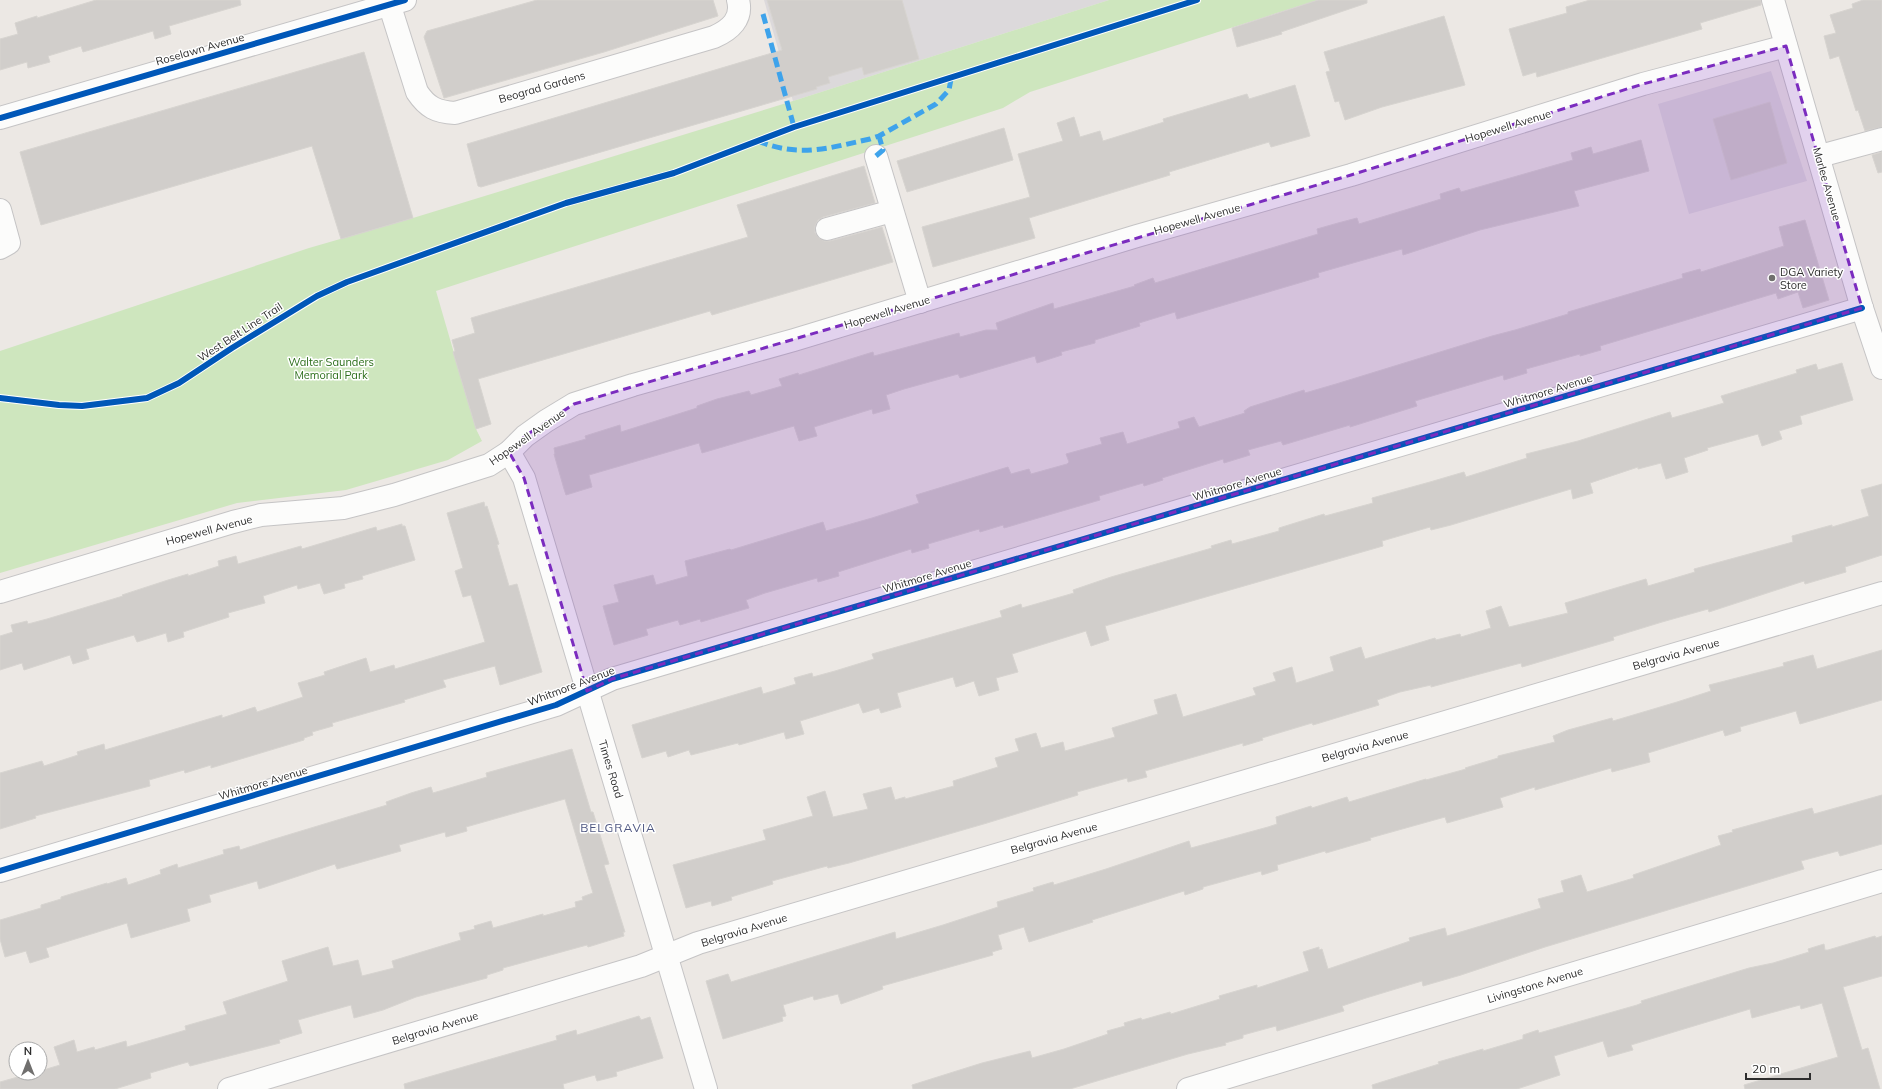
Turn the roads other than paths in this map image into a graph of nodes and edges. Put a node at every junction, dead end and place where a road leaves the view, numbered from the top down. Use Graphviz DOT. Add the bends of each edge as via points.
graph roads {
  1 [pos="738,0"];
  2 [pos="1774,0"];
  3 [pos="394,2"];
  4 [pos="1786,46"];
  5 [pos="0,118"];
  6 [pos="1882,139"];
  7 [pos="876,156"];
  8 [pos="1820,156"];
  9 [pos="0,210"];
  10 [pos="892,211"];
  11 [pos="827,229"];
  12 [pos="5,246"];
  13 [pos="920,302"];
  14 [pos="1862,308"];
  15 [pos="1882,368"];
  16 [pos="509,452"];
  17 [pos="0,592"];
  18 [pos="1882,593"];
  19 [pos="587,691"];
  20 [pos="0,871"];
  21 [pos="1882,881"];
  22 [pos="666,955"];
  23 [pos="229,1089"];
  24 [pos="706,1089"];
  25 [pos="1188,1089"];
  1 -- 3 [label="street, Beograd Gardens" via="740,7 734,25 714,37 455,112 425,104 417,92 410,76"];
  2 -- 4 [label="street, Marlee Avenue"];
  3 -- 5 [label="street, Roselawn Avenue"];
  4 -- 8 [label="street, Marlee Avenue"];
  4 -- 13 [label="street, Hopewell Avenue" via="1643,84 1359,172"];
  6 -- 8 [label="street"];
  7 -- 10 [label="street"];
  8 -- 14 [label="street, Marlee Avenue"];
  9 -- 12 [label="street"];
  10 -- 11 [label="street"];
  10 -- 13 [label="street"];
  13 -- 16 [label="street, Hopewell Avenue" via="574,404 525,436"];
  14 -- 15 [label="street, Marlee Avenue"];
  14 -- 19 [label="street, Whitmore Avenue" via="627,675"];
  16 -- 17 [label="street, Hopewell Avenue" via="489,465 394,495 343,508 261,515"];
  16 -- 19 [label="street, Times Road" via="524,478"];
  18 -- 22 [label="street, Belgravia Avenue"];
  19 -- 20 [label="street, Whitmore Avenue" via="556,705"];
  19 -- 22 [label="street, Times Road"];
  21 -- 25 [label="street, Livingstone Avenue"];
  22 -- 23 [label="street, Belgravia Avenue" via="641,966"];
  22 -- 24 [label="street, Times Road"];
}
